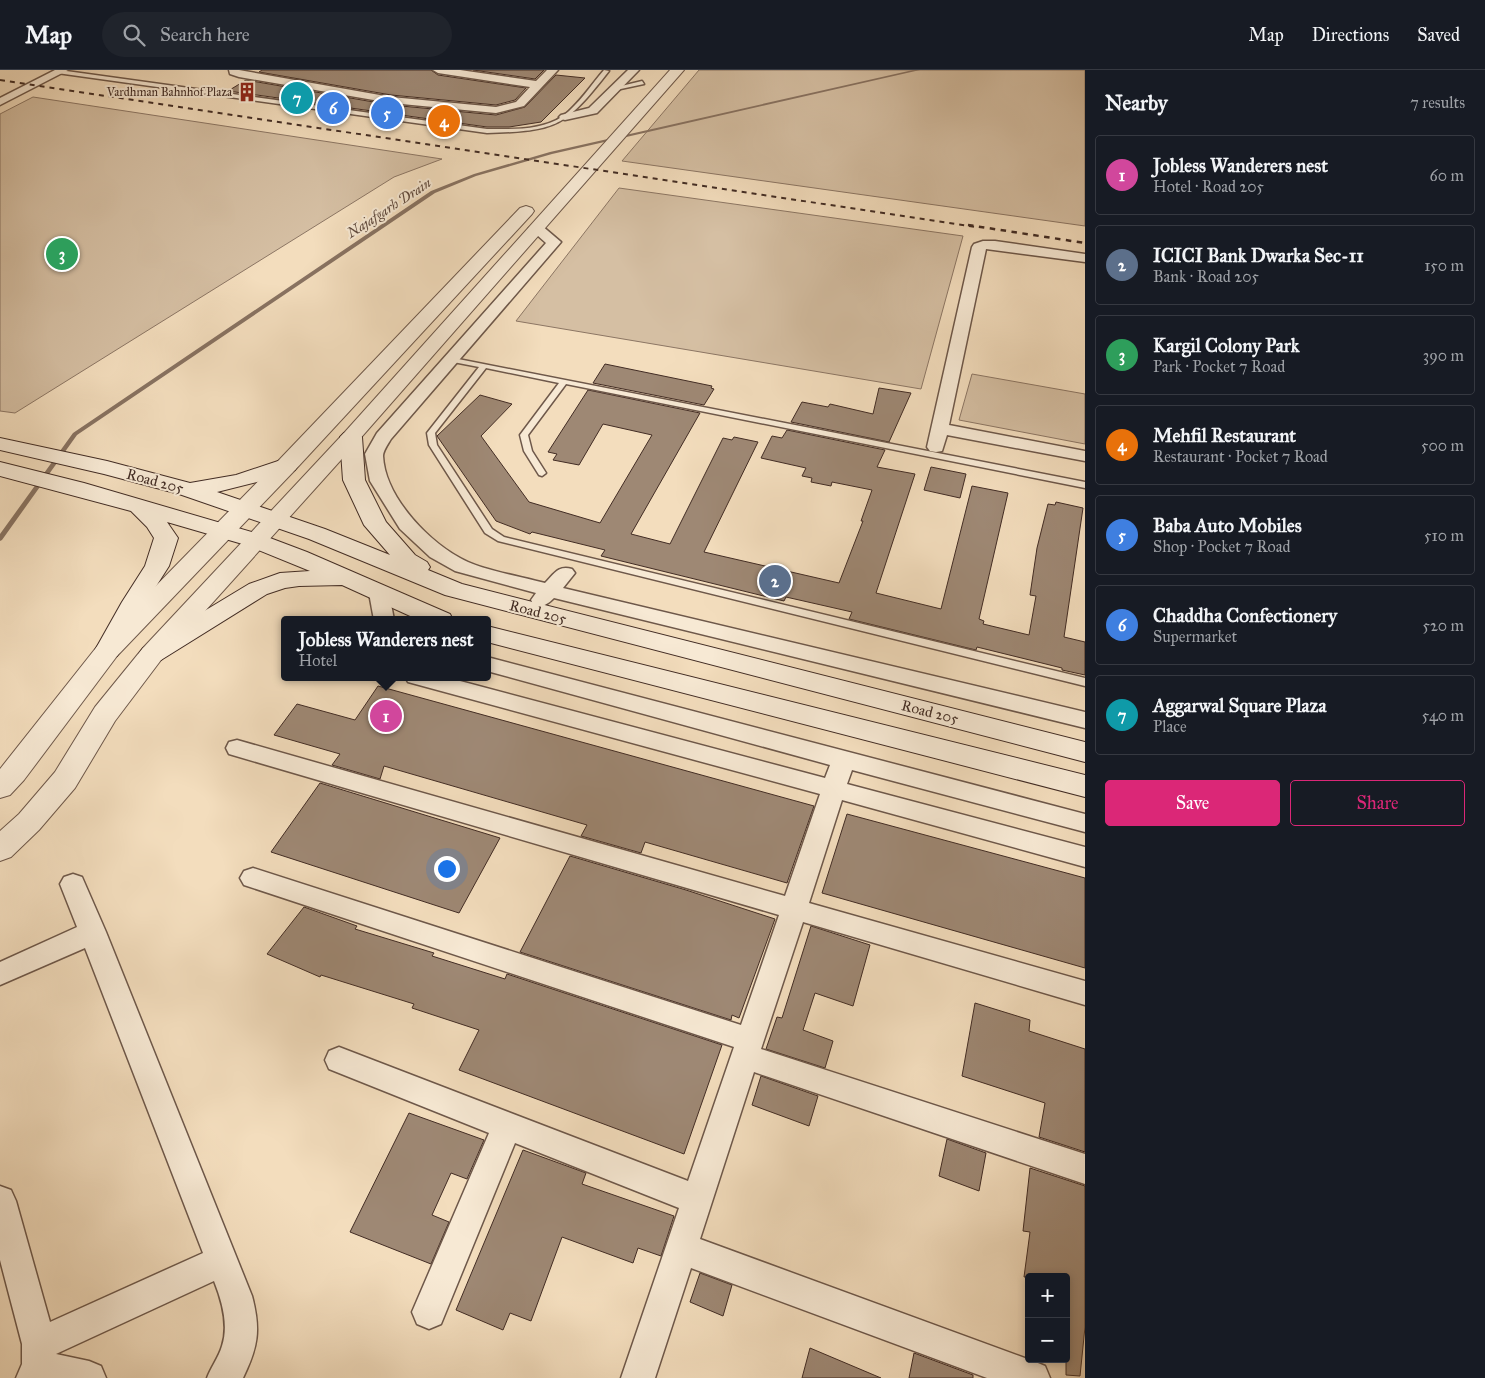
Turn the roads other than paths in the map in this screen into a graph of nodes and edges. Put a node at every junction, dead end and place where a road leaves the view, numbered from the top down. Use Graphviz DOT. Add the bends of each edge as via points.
graph roads {
  1 [pos="234,70"];
  2 [pos="438,70"];
  3 [pos="553,70"];
  4 [pos="634,70"];
  5 [pos="654,70"];
  6 [pos="677,70"];
  7 [pos="54,71"];
  8 [pos="606,71"];
  9 [pos="642,83"];
  10 [pos="538,85"];
  11 [pos="616,88"];
  12 [pos="2,97"];
  13 [pos="624,102"];
  14 [pos="565,117"];
  15 [pos="567,167"];
  16 [pos="536,228"];
  17 [pos="1085,258"];
  18 [pos="451,359"];
  19 [pos="484,366"];
  20 [pos="564,382"];
  21 [pos="941,429"];
  22 [pos="351,436"];
  23 [pos="1,445"];
  24 [pos="934,451"];
  25 [pos="1085,456"];
  26 [pos="287,465"];
  27 [pos="0,469"];
  28 [pos="542,473"];
  29 [pos="1085,485"];
  30 [pos="187,488"];
  31 [pos="140,508"];
  32 [pos="245,508"];
  33 [pos="275,518"];
  34 [pos="223,530"];
  35 [pos="254,540"];
  36 [pos="571,566"];
  37 [pos="352,580"];
  38 [pos="454,590"];
  39 [pos="551,591"];
  40 [pos="380,593"];
  41 [pos="532,610"];
  42 [pos="383,616"];
  43 [pos="432,616"];
  44 [pos="491,635"];
  45 [pos="108,650"];
  46 [pos="152,654"];
  47 [pos="491,665"];
  48 [pos="431,681"];
  49 [pos="1085,682"];
  50 [pos="1085,720"];
  51 [pos="237,748"];
  52 [pos="1085,752"];
  53 [pos="843,761"];
  54 [pos="1085,786"];
  55 [pos="0,787"];
  56 [pos="832,789"];
  57 [pos="1085,823"];
  58 [pos="0,849"];
  59 [pos="1085,857"];
  60 [pos="253,878"];
  61 [pos="73,884"];
  62 [pos="793,908"];
  63 [pos="93,932"];
  64 [pos="0,974"];
  65 [pos="1085,993"];
  66 [pos="747,1048"];
  67 [pos="339,1060"];
  68 [pos="507,1125"];
  69 [pos="1085,1169"];
  70 [pos="697,1200"];
  71 [pos="0,1201"];
  72 [pos="681,1248"];
  73 [pos="222,1261"];
  74 [pos="429,1312"];
  75 [pos="37,1363"];
  76 [pos="89,1378"];
  77 [pos="224,1378"];
  78 [pos="638,1378"];
  79 [pos="1033,1378"];
  1 -- 10 [label="street" via="240,74 391,100 486,110 520,104"];
  2 -- 10 [label="street"];
  3 -- 10 [label="street"];
  4 -- 11 [label="street"];
  5 -- 9 [label="street"];
  6 -- 16 [label="street"];
  7 -- 12 [label="street"];
  7 -- 14 [label="lane" via="473,131 545,126"];
  8 -- 14 [label="lane"];
  9 -- 11 [label="lane"];
  9 -- 13 [label="street"];
  11 -- 14 [label="street" via="593,111"];
  15 -- 26 [label="street"];
  16 -- 18 [label="street" via="554,242"];
  16 -- 22 [label="street"];
  17 -- 21 [label="street" via="995,244 983,244 979,248"];
  18 -- 19 [label="lane"];
  18 -- 39 [label="street" via="383,436 374,454 379,481 407,525 437,553 462,567"];
  19 -- 20 [label="lane"];
  19 -- 36 [label="lane" via="431,434 433,445 488,531"];
  20 -- 24 [label="lane"];
  20 -- 28 [label="lane" via="524,435 528,451"];
  21 -- 24 [label="street"];
  21 -- 25 [label="street"];
  22 -- 33 [label="street"];
  22 -- 38 [label="street" via="354,480 376,525 407,560"];
  23 -- 30 [label="street, Road 205"];
  24 -- 29 [label="lane"];
  26 -- 30 [label="street" via="224,486"];
  26 -- 32 [label="street"];
  27 -- 31 [label="street, Road 205"];
  30 -- 32 [label="street, Road 205"];
  31 -- 34 [label="street, Road 205"];
  31 -- 45 [label="street" via="156,522 166,538 157,566"];
  32 -- 33 [label="street, Road 205"];
  32 -- 34 [label="street"];
  33 -- 35 [label="street"];
  33 -- 38 [label="street, Road 205"];
  34 -- 35 [label="street, Road 205"];
  34 -- 45 [label="street"];
  35 -- 37 [label="street, Road 205"];
  35 -- 46 [label="street"];
  36 -- 39 [label="street"];
  36 -- 49 [label="lane"];
  37 -- 40 [label="street, Road 205"];
  37 -- 46 [label="street" via="299,578 258,589"];
  38 -- 41 [label="street, Road 205"];
  39 -- 41 [label="street"];
  39 -- 50 [label="street"];
  40 -- 42 [label="street"];
  40 -- 43 [label="street, Road 205"];
  41 -- 52 [label="street, Road 205"];
  44 -- 54 [label="street"];
  45 -- 55 [label="street"];
  46 -- 58 [label="street" via="105,714 65,780 29,822"];
  47 -- 53 [label="street"];
  48 -- 56 [label="street"];
  51 -- 62 [label="street"];
  53 -- 56 [label="street"];
  53 -- 57 [label="street"];
  56 -- 59 [label="street"];
  56 -- 62 [label="street"];
  60 -- 66 [label="street"];
  61 -- 63 [label="street"];
  62 -- 65 [label="street"];
  62 -- 66 [label="street"];
  63 -- 64 [label="street"];
  63 -- 73 [label="street"];
  66 -- 69 [label="street"];
  66 -- 70 [label="street"];
  67 -- 68 [label="street"];
  68 -- 70 [label="street"];
  68 -- 74 [label="street"];
  70 -- 72 [label="street"];
  71 -- 75 [label="street"];
  72 -- 78 [label="street"];
  72 -- 79 [label="street"];
  73 -- 75 [label="street"];
  73 -- 77 [label="street" via="241,1315 242,1337"];
  75 -- 76 [label="street"];
}
